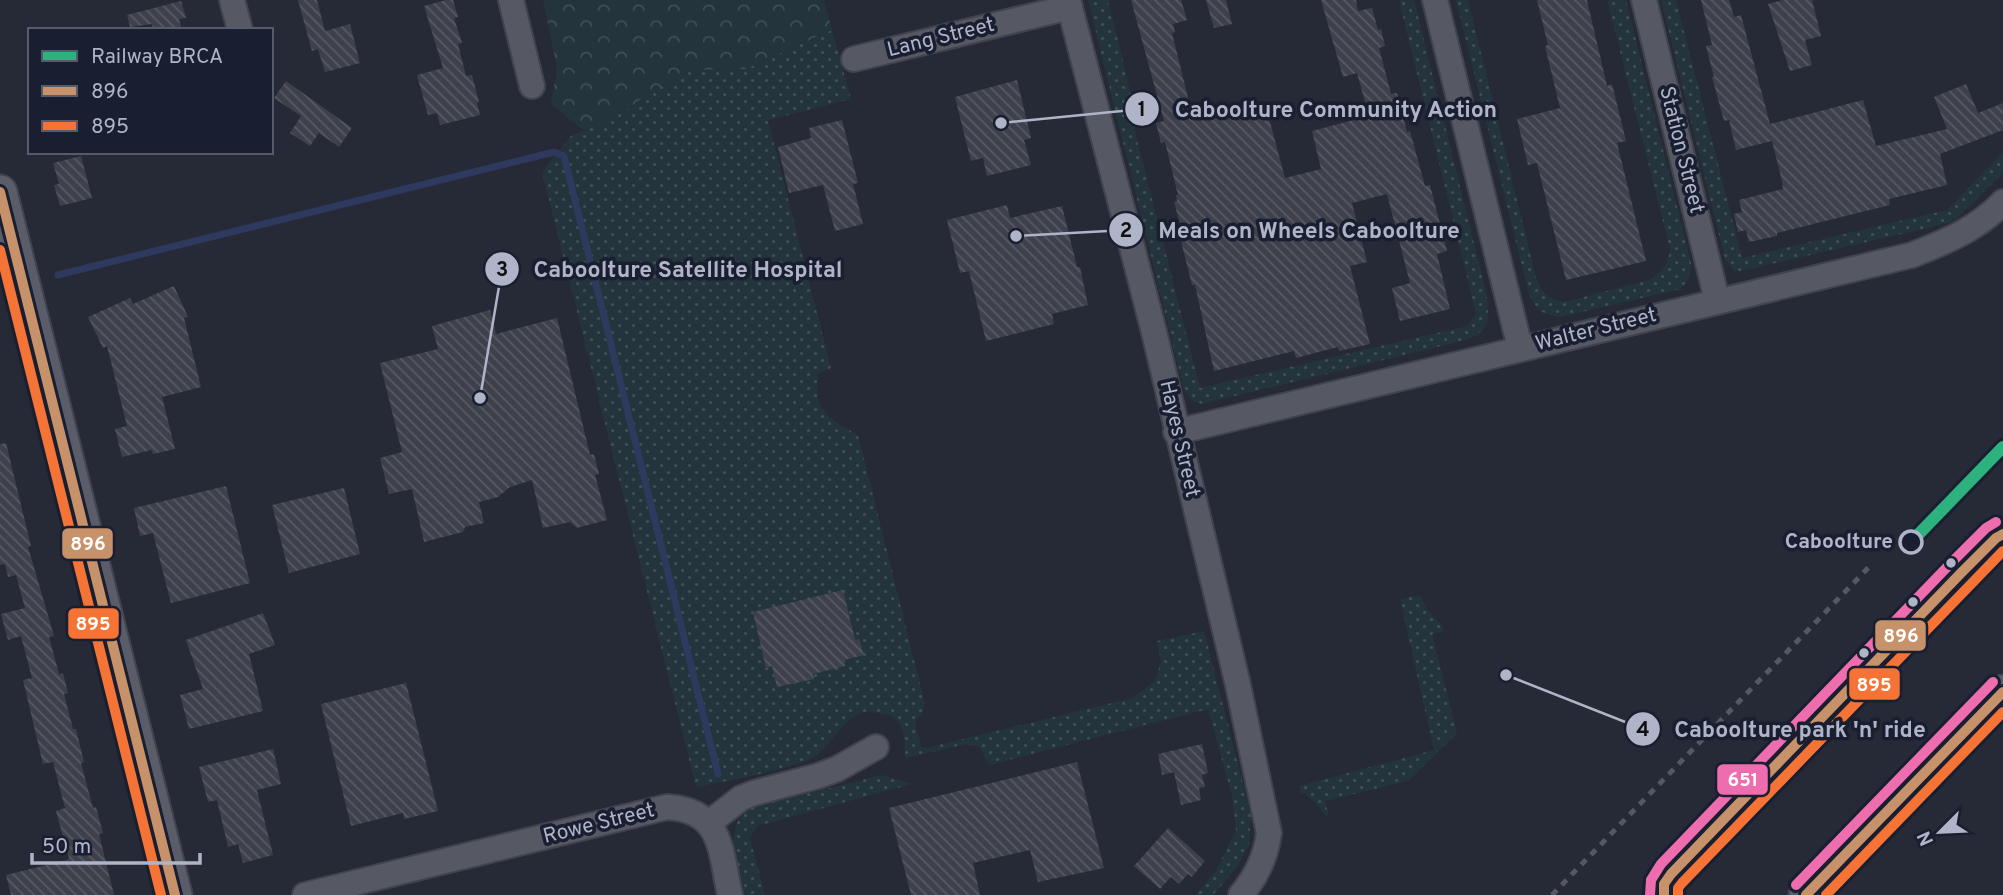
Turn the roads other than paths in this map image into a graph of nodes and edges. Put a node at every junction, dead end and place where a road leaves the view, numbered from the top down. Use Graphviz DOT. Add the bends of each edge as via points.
graph roads {
  1 [pos="232,0"];
  2 [pos="511,0"];
  3 [pos="1435,0"];
  4 [pos="1644,0"];
  5 [pos="1069,4"];
  6 [pos="239,28"];
  7 [pos="854,60"];
  8 [pos="532,86"];
  9 [pos="0,192"];
  10 [pos="2003,202"];
  11 [pos="8,258"];
  12 [pos="1717,300"];
  13 [pos="1520,348"];
  14 [pos="1176,432"];
  15 [pos="2003,692"];
  16 [pos="876,747"];
  17 [pos="709,823"];
  18 [pos="1247,887"];
  19 [pos="175,895"];
  20 [pos="305,895"];
  21 [pos="730,895"];
  22 [pos="1806,895"];
  1 -- 6 [label="street"];
  2 -- 8 [label="street"];
  3 -- 13 [label="street"];
  4 -- 12 [label="street, Station Street"];
  5 -- 7 [label="street, Lang Street"];
  5 -- 14 [label="street, Hayes Street"];
  9 -- 11 [label="main road"];
  10 -- 12 [label="street, Walter Street" via="1972,228 1913,255"];
  11 -- 19 [label="main road"];
  12 -- 13 [label="street, Walter Street"];
  13 -- 14 [label="street, Walter Street"];
  14 -- 18 [label="street, Hayes Street" via="1269,833"];
  15 -- 22 [label="main road"];
  16 -- 17 [label="street" via="827,772 741,798"];
  17 -- 20 [label="street, Rowe Street" via="680,807 667,807"];
  17 -- 21 [label="street" via="719,843"];
}
